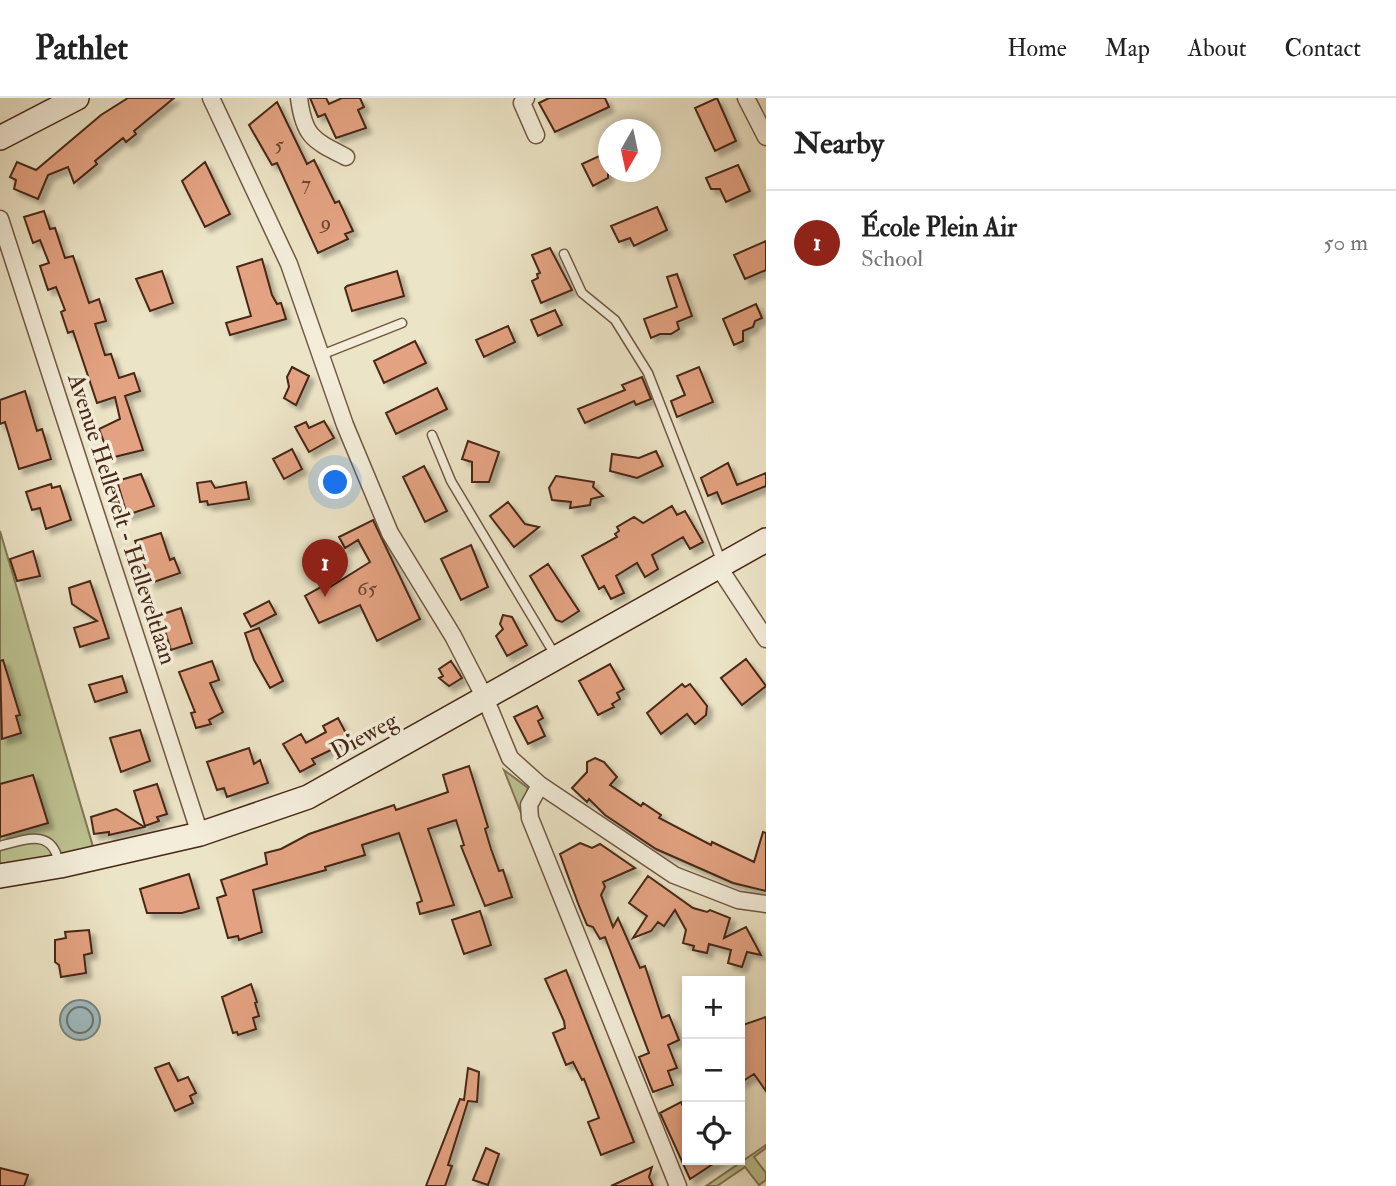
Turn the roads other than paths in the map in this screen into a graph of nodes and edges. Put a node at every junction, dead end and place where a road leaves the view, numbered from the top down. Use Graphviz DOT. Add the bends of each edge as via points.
graph roads {
  1 [pos="77,98"];
  2 [pos="211,98"];
  3 [pos="299,98"];
  4 [pos="526,98"];
  5 [pos="746,98"];
  6 [pos="536,135"];
  7 [pos="766,137"];
  8 [pos="0,138"];
  9 [pos="346,157"];
  10 [pos="0,219"];
  11 [pos="564,254"];
  12 [pos="402,323"];
  13 [pos="321,355"];
  14 [pos="432,435"];
  15 [pos="766,541"];
  16 [pos="720,564"];
  17 [pos="766,639"];
  18 [pos="557,660"];
  19 [pos="486,700"];
  20 [pos="540,785"];
  21 [pos="200,834"];
  22 [pos="0,846"];
  23 [pos="60,866"];
  24 [pos="0,876"];
  25 [pos="766,904"];
  26 [pos="678,1186"];
  1 -- 8 [label="street"];
  2 -- 13 [label="street" via="289,264"];
  3 -- 9 [label="street" via="301,116 313,141"];
  4 -- 6 [label="street" via="522,103"];
  5 -- 7 [label="street"];
  10 -- 21 [label="street, Avenue Hellevelt - Helleveltlaan"];
  11 -- 16 [label="lane" via="582,293 615,320 648,373"];
  12 -- 13 [label="lane"];
  13 -- 19 [label="street" via="390,533"];
  14 -- 18 [label="lane" via="451,481"];
  15 -- 16 [label="street, Dieweg"];
  16 -- 17 [label="street"];
  16 -- 18 [label="street, Dieweg"];
  18 -- 19 [label="street, Dieweg"];
  19 -- 20 [label="street" via="510,758"];
  19 -- 21 [label="street, Dieweg" via="309,797"];
  20 -- 25 [label="street" via="674,875 738,900"];
  20 -- 26 [label="street" via="529,805 530,818"];
  21 -- 23 [label="street, Dieweg"];
  22 -- 23 [label="lane" via="34,838 48,841 55,847"];
  23 -- 24 [label="street, Dieweg"];
}
